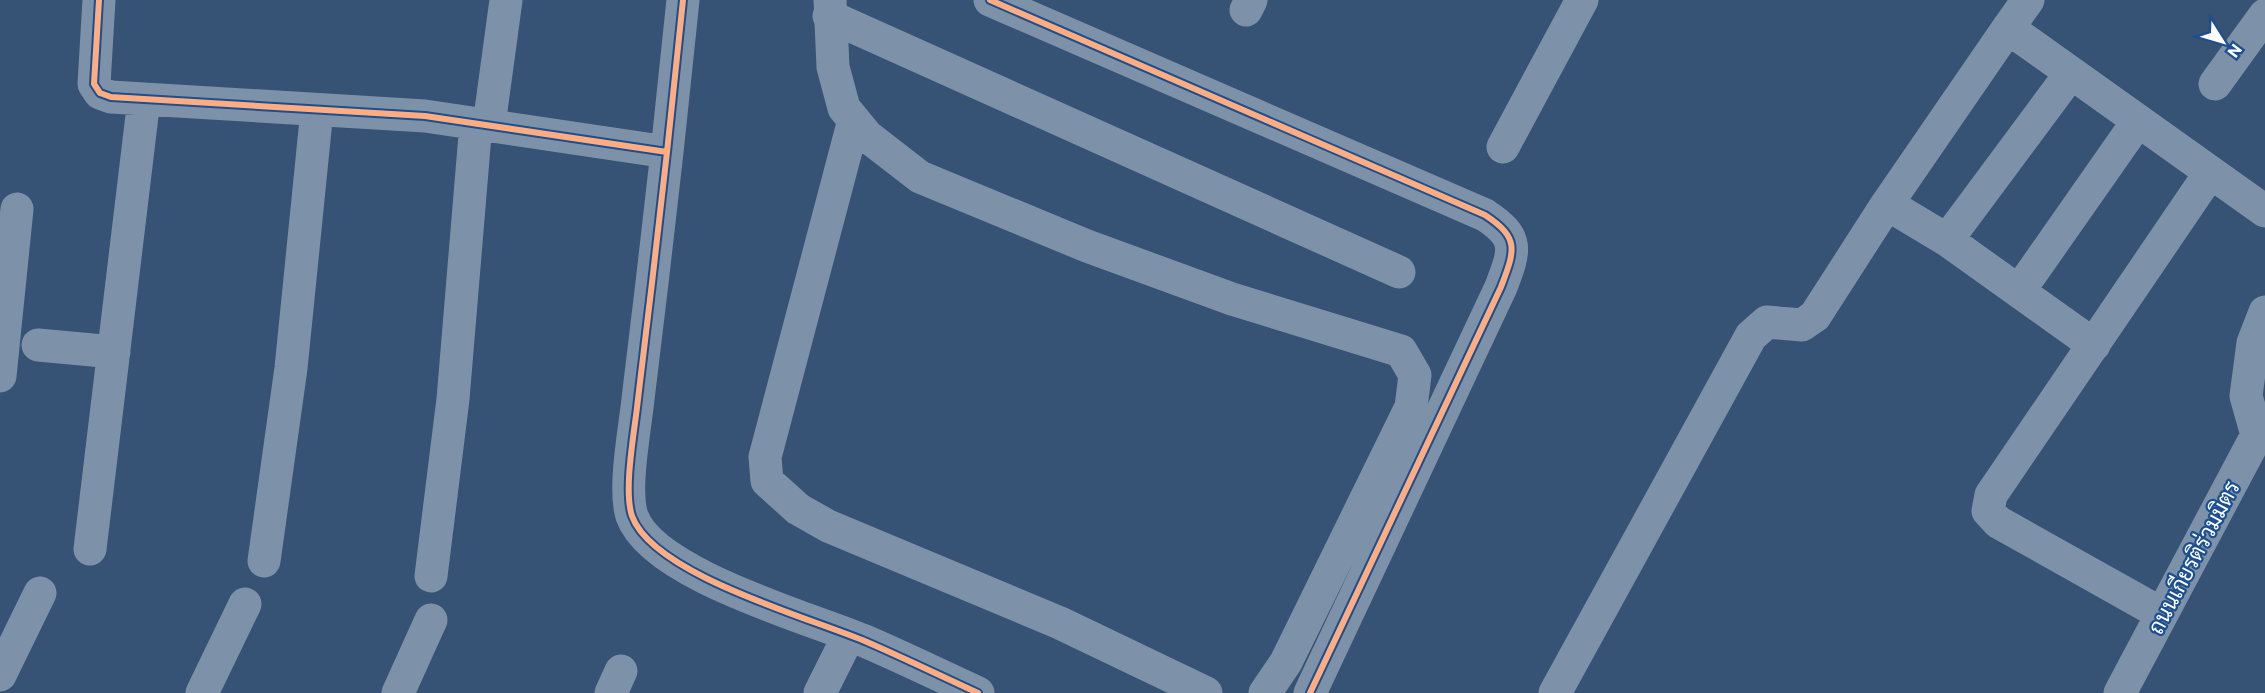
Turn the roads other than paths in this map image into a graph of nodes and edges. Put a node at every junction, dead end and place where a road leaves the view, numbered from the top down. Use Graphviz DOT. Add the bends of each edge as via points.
graph roads {
  1 [pos="99,0"];
  2 [pos="506,0"];
  3 [pos="683,0"];
  4 [pos="990,0"];
  5 [pos="1582,0"];
  6 [pos="2028,0"];
  7 [pos="830,8"];
  8 [pos="2265,15"];
  9 [pos="2008,28"];
  10 [pos="2071,73"];
  11 [pos="2215,84"];
  12 [pos="144,99"];
  13 [pos="317,110"];
  14 [pos="854,120"];
  15 [pos="2138,121"];
  16 [pos="482,124"];
  17 [pos="1503,147"];
  18 [pos="667,152"];
  19 [pos="2211,172"];
  20 [pos="1887,204"];
  21 [pos="17,209"];
  22 [pos="2265,211"];
  23 [pos="1947,240"];
  24 [pos="1399,273"];
  25 [pos="2019,291"];
  26 [pos="2265,312"];
  27 [pos="38,345"];
  28 [pos="2094,345"];
  29 [pos="114,352"];
  30 [pos="0,376"];
  31 [pos="2261,428"];
  32 [pos="90,549"];
  33 [pos="264,561"];
  34 [pos="431,576"];
  35 [pos="40,593"];
  36 [pos="245,604"];
  37 [pos="2162,614"];
  38 [pos="431,620"];
  39 [pos="849,635"];
  40 [pos="0,675"];
  41 [pos="202,693"];
  42 [pos="398,693"];
  43 [pos="820,693"];
  44 [pos="978,693"];
  45 [pos="1206,693"];
  46 [pos="1264,693"];
  47 [pos="1310,693"];
  48 [pos="1555,693"];
  49 [pos="2120,693"];
  1 -- 12 [label="street" via="94,84 100,93 111,98"];
  2 -- 16 [label="street"];
  3 -- 18 [label="street"];
  4 -- 47 [label="street" via="1465,206 1502,226 1511,240 1513,255 1502,287"];
  5 -- 17 [label="street"];
  6 -- 9 [label="street"];
  7 -- 14 [label="street" via="833,67 844,108"];
  7 -- 24 [label="street"];
  8 -- 11 [label="street"];
  9 -- 10 [label="street"];
  9 -- 20 [label="street"];
  10 -- 15 [label="street"];
  10 -- 23 [label="street"];
  12 -- 13 [label="street"];
  12 -- 29 [label="street"];
  13 -- 16 [label="street" via="425,116"];
  13 -- 33 [label="street" via="291,368"];
  14 -- 45 [label="street" via="765,457 767,481 798,509 828,526 1060,623"];
  14 -- 46 [label="street" via="867,136 920,177 1087,246 1232,299 1401,351 1415,375 1411,407 1286,662"];
  15 -- 19 [label="street"];
  15 -- 25 [label="street"];
  16 -- 18 [label="street"];
  16 -- 34 [label="street"];
  18 -- 39 [label="street" via="634,433 628,496 632,517 644,536 664,555 715,583"];
  19 -- 22 [label="street"];
  19 -- 28 [label="street"];
  20 -- 23 [label="street"];
  20 -- 48 [label="street" via="1809,322 1767,322 1751,336"];
  21 -- 30 [label="street"];
  23 -- 25 [label="street"];
  25 -- 28 [label="street"];
  26 -- 31 [label="street" via="2253,343 2246,396"];
  27 -- 29 [label="street"];
  28 -- 37 [label="street" via="1991,495 1988,511 1998,522"];
  29 -- 32 [label="street"];
  31 -- 37 [label="street, ถนนเกียรติร่วมมิตร"];
  35 -- 40 [label="street"];
  36 -- 41 [label="street"];
  37 -- 49 [label="street, ถนนเกียรติร่วมมิตร"];
  38 -- 42 [label="street"];
  39 -- 43 [label="street"];
  39 -- 44 [label="street"];
}
